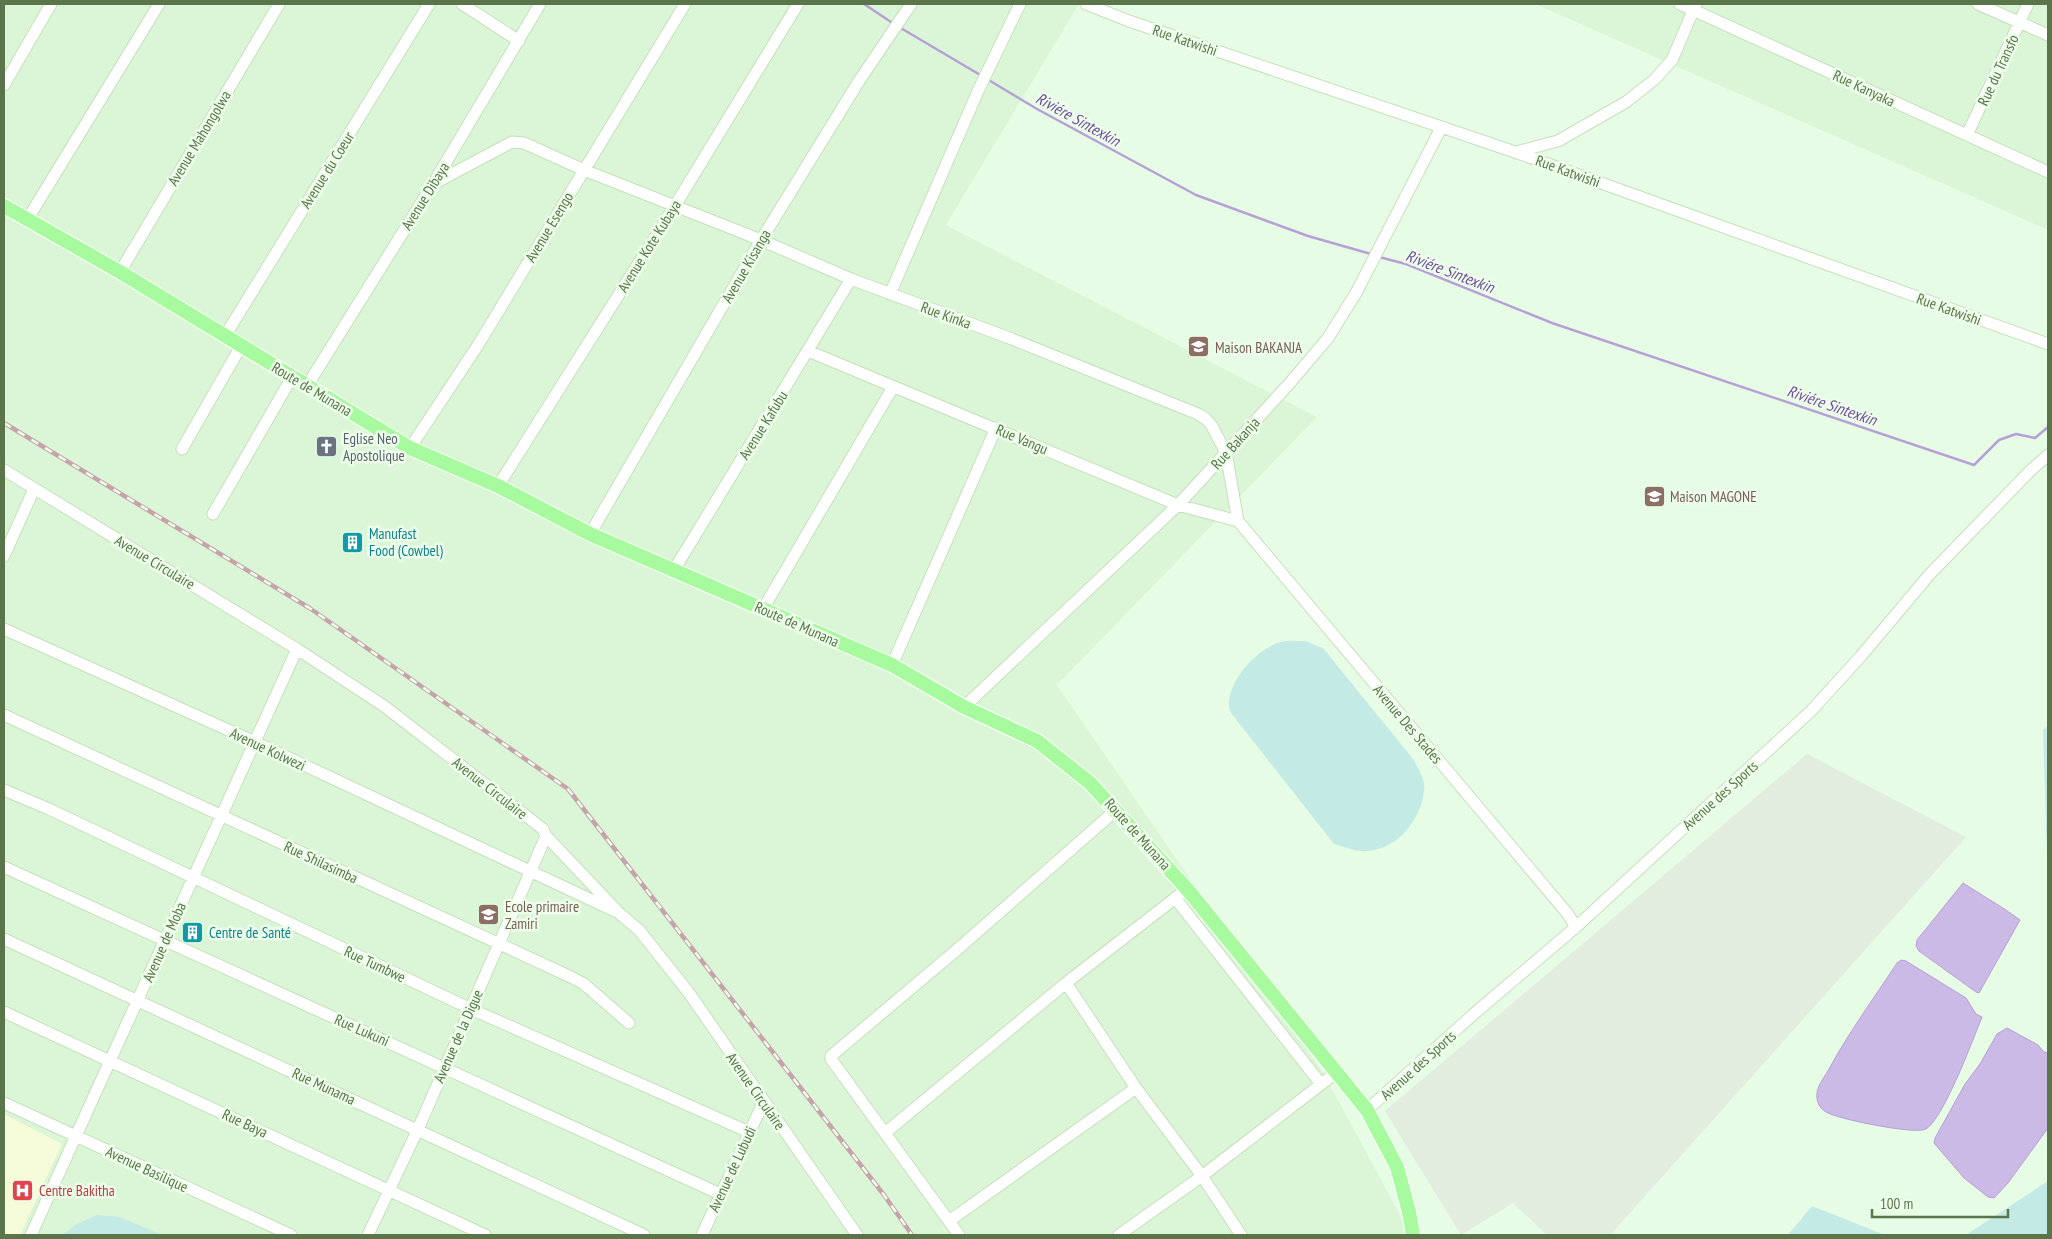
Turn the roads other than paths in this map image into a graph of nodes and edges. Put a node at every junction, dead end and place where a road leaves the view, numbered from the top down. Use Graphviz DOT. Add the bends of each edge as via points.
graph roads {
  1 [pos="51,4"];
  2 [pos="159,4"];
  3 [pos="279,4"];
  4 [pos="429,4"];
  5 [pos="462,4"];
  6 [pos="540,4"];
  7 [pos="684,4"];
  8 [pos="798,4"];
  9 [pos="911,4"];
  10 [pos="1020,4"];
  11 [pos="1086,4"];
  12 [pos="1680,4"];
  13 [pos="1978,4"];
  14 [pos="2028,4"];
  15 [pos="1695,7"];
  16 [pos="2021,23"];
  17 [pos="2048,35"];
  18 [pos="519,40"];
  19 [pos="4,85"];
  20 [pos="1441,128"];
  21 [pos="1967,135"];
  22 [pos="1516,152"];
  23 [pos="584,170"];
  24 [pos="2048,172"];
  25 [pos="433,184"];
  26 [pos="676,204"];
  27 [pos="4,206"];
  28 [pos="27,220"];
  29 [pos="761,240"];
  30 [pos="120,272"];
  31 [pos="851,279"];
  32 [pos="890,294"];
  33 [pos="225,336"];
  34 [pos="2048,344"];
  35 [pos="241,346"];
  36 [pos="808,352"];
  37 [pos="292,377"];
  38 [pos="307,386"];
  39 [pos="893,387"];
  40 [pos="996,428"];
  41 [pos="410,448"];
  42 [pos="182,449"];
  43 [pos="1226,453"];
  44 [pos="2048,456"];
  45 [pos="4,470"];
  46 [pos="498,486"];
  47 [pos="34,489"];
  48 [pos="1178,505"];
  49 [pos="213,514"];
  50 [pos="1238,522"];
  51 [pos="590,534"];
  52 [pos="5,549"];
  53 [pos="674,570"];
  54 [pos="763,609"];
  55 [pos="4,630"];
  56 [pos="297,649"];
  57 [pos="892,665"];
  58 [pos="964,707"];
  59 [pos="4,715"];
  60 [pos="254,742"];
  61 [pos="4,790"];
  62 [pos="1116,810"];
  63 [pos="221,816"];
  64 [pos="546,836"];
  65 [pos="4,867"];
  66 [pos="531,872"];
  67 [pos="193,878"];
  68 [pos="1187,888"];
  69 [pos="1175,898"];
  70 [pos="620,914"];
  71 [pos="1576,927"];
  72 [pos="4,939"];
  73 [pos="165,940"];
  74 [pos="499,944"];
  75 [pos="1066,983"];
  76 [pos="138,1000"];
  77 [pos="471,1009"];
  78 [pos="4,1012"];
  79 [pos="629,1023"];
  80 [pos="110,1061"];
  81 [pos="444,1067"];
  82 [pos="1337,1072"];
  83 [pos="1321,1084"];
  84 [pos="1136,1088"];
  85 [pos="763,1102"];
  86 [pos="4,1103"];
  87 [pos="1367,1110"];
  88 [pos="418,1129"];
  89 [pos="749,1132"];
  90 [pos="885,1133"];
  91 [pos="76,1136"];
  92 [pos="1202,1176"];
  93 [pos="388,1190"];
  94 [pos="720,1194"];
  95 [pos="949,1221"];
  96 [pos="1124,1234"];
  97 [pos="31,1235"];
  98 [pos="291,1235"];
  99 [pos="368,1235"];
  100 [pos="485,1235"];
  101 [pos="644,1235"];
  102 [pos="702,1235"];
  103 [pos="858,1235"];
  104 [pos="959,1235"];
  105 [pos="1241,1235"];
  106 [pos="1413,1235"];
  1 -- 19 [label="street"];
  2 -- 28 [label="street"];
  3 -- 30 [label="street, Avenue Mahongolwa"];
  4 -- 33 [label="street, Avenue du Coeur"];
  5 -- 18 [label="street"];
  6 -- 18 [label="street, Avenue Dibaya"];
  7 -- 23 [label="street, Avenue Esengo"];
  8 -- 26 [label="street, Avenue Kote Kubaya"];
  9 -- 29 [label="street, Avenue Kisanga" via="859,81"];
  10 -- 32 [label="street" via="978,91"];
  11 -- 20 [label="street, Rue Katwishi"];
  12 -- 15 [label="street, Rue Kanyaka"];
  13 -- 16 [label="street"];
  14 -- 16 [label="street, Rue du Transfo"];
  15 -- 21 [label="street, Rue Kanyaka"];
  15 -- 22 [label="street" via="1672,60 1654,80 1626,102 1566,137"];
  16 -- 17 [label="street"];
  16 -- 21 [label="street, Rue du Transfo"];
  18 -- 25 [label="street, Avenue Dibaya"];
  20 -- 22 [label="street, Rue Katwishi"];
  20 -- 43 [label="street, Rue Bakanja" via="1352,300 1328,338"];
  21 -- 24 [label="street, Rue Kanyaka"];
  22 -- 34 [label="street, Rue Katwishi"];
  23 -- 25 [label="street, Rue Kinka" via="524,143 512,142"];
  23 -- 26 [label="street, Rue Kinka"];
  23 -- 41 [label="street, Avenue Esengo" via="478,345"];
  25 -- 38 [label="street, Avenue Dibaya"];
  26 -- 29 [label="street, Rue Kinka"];
  26 -- 46 [label="street, Avenue Kote Kubaya"];
  27 -- 28 [label="main road, Route de Munana"];
  28 -- 30 [label="main road, Route de Munana"];
  29 -- 31 [label="street, Rue Kinka"];
  29 -- 51 [label="street, Avenue Kisanga"];
  30 -- 33 [label="main road, Route de Munana"];
  31 -- 32 [label="street, Rue Kinka"];
  31 -- 36 [label="street, Avenue Kafubu"];
  32 -- 43 [label="street, Rue Kinka" via="1198,414 1212,426"];
  33 -- 35 [label="main road, Route de Munana"];
  35 -- 37 [label="main road, Route de Munana"];
  35 -- 42 [label="street"];
  36 -- 39 [label="street, Rue Vangu"];
  36 -- 53 [label="street, Avenue Kafubu"];
  37 -- 38 [label="main road, Route de Munana"];
  37 -- 49 [label="street"];
  38 -- 41 [label="main road, Route de Munana"];
  39 -- 40 [label="street, Rue Vangu"];
  39 -- 54 [label="street"];
  40 -- 48 [label="street, Rue Vangu"];
  40 -- 57 [label="street"];
  41 -- 46 [label="main road, Route de Munana"];
  43 -- 48 [label="street, Rue Bakanja"];
  43 -- 50 [label="street, Rue Kinka"];
  44 -- 71 [label="street, Avenue des Sports" via="1930,574 1812,711"];
  45 -- 47 [label="street, Avenue Circulaire"];
  46 -- 51 [label="main road, Route de Munana"];
  47 -- 52 [label="street"];
  47 -- 56 [label="street, Avenue Circulaire"];
  48 -- 50 [label="street, Rue Vangu"];
  48 -- 58 [label="street, Rue Bakanja"];
  50 -- 71 [label="street, Avenue Des Stades"];
  51 -- 53 [label="main road, Route de Munana"];
  53 -- 54 [label="main road, Route de Munana"];
  54 -- 57 [label="main road, Route de Munana"];
  55 -- 60 [label="street, Avenue Kolwezi"];
  56 -- 60 [label="street, Avenue de Moba"];
  56 -- 64 [label="street, Avenue Circulaire" via="384,706 543,829"];
  57 -- 58 [label="main road, Route de Munana"];
  58 -- 62 [label="main road, Route de Munana" via="1037,741 1073,768"];
  59 -- 63 [label="street, Rue Shilasimba"];
  60 -- 63 [label="street, Avenue de Moba"];
  60 -- 66 [label="street, Avenue Kolwezi"];
  61 -- 67 [label="street, Rue Tumbwe"];
  62 -- 68 [label="main road, Route de Munana"];
  62 -- 90 [label="street" via="959,948 833,1052 831,1059"];
  63 -- 67 [label="street, Avenue de Moba"];
  63 -- 74 [label="street, Rue Shilasimba"];
  64 -- 66 [label="street, Avenue de la Digue"];
  64 -- 70 [label="street, Avenue Circulaire"];
  65 -- 73 [label="street, Rue Lukuni"];
  66 -- 70 [label="street, Avenue Kolwezi"];
  66 -- 74 [label="street, Avenue de la Digue"];
  67 -- 73 [label="street, Avenue de Moba"];
  67 -- 77 [label="street, Rue Tumbwe"];
  68 -- 69 [label="street"];
  68 -- 82 [label="main road, Route de Munana"];
  69 -- 75 [label="street"];
  69 -- 83 [label="street"];
  70 -- 85 [label="street, Avenue Circulaire" via="639,930 688,993"];
  71 -- 87 [label="street, Avenue des Sports"];
  72 -- 76 [label="street, Rue Munama"];
  73 -- 76 [label="street, Avenue de Moba"];
  73 -- 81 [label="street, Rue Lukuni"];
  74 -- 77 [label="street, Avenue de la Digue"];
  74 -- 79 [label="street, Rue Shilasimba" via="584,984"];
  75 -- 84 [label="street"];
  75 -- 90 [label="street"];
  76 -- 80 [label="street, Avenue de Moba"];
  76 -- 88 [label="street, Rue Munama"];
  77 -- 81 [label="street, Avenue de la Digue"];
  77 -- 89 [label="street, Rue Tumbwe"];
  78 -- 80 [label="street, Rue Baya"];
  80 -- 91 [label="street, Avenue de Moba"];
  80 -- 93 [label="street, Rue Baya"];
  81 -- 88 [label="street, Avenue de la Digue"];
  81 -- 94 [label="street, Rue Lukuni"];
  82 -- 83 [label="street"];
  82 -- 87 [label="main road, Route de Munana"];
  83 -- 92 [label="street"];
  84 -- 92 [label="street"];
  84 -- 95 [label="street"];
  85 -- 89 [label="street, Avenue de Lubudi"];
  85 -- 103 [label="street, Avenue Circulaire"];
  86 -- 91 [label="street, Avenue Basilique"];
  87 -- 106 [label="main road, Route de Munana" via="1397,1167"];
  88 -- 93 [label="street, Avenue de la Digue"];
  88 -- 101 [label="street, Rue Munama"];
  89 -- 94 [label="street, Avenue de Lubudi"];
  90 -- 95 [label="street"];
  91 -- 97 [label="street, Avenue de Moba"];
  91 -- 98 [label="street, Avenue Basilique"];
  92 -- 96 [label="street"];
  92 -- 105 [label="street"];
  93 -- 99 [label="street, Avenue de la Digue"];
  93 -- 100 [label="street, Rue Baya"];
  94 -- 102 [label="street, Avenue de Lubudi"];
  95 -- 104 [label="street"];
}
